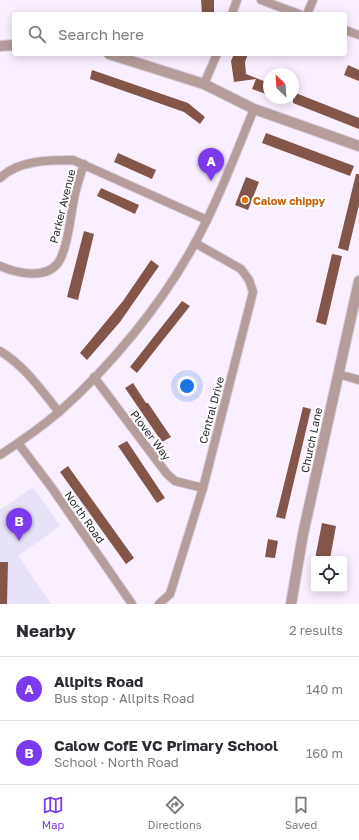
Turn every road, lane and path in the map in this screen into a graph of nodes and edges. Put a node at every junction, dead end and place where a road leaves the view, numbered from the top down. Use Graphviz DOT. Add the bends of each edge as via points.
graph roads {
  1 [pos="237,0"];
  2 [pos="261,0"];
  3 [pos="313,0"];
  4 [pos="233,12"];
  5 [pos="294,12"];
  6 [pos="308,12"];
  7 [pos="347,31"];
  8 [pos="359,35"];
  9 [pos="12,44"];
  10 [pos="0,46"];
  11 [pos="115,56"];
  12 [pos="216,56"];
  13 [pos="204,84"];
  14 [pos="254,109"];
  15 [pos="359,146"];
  16 [pos="84,164"];
  17 [pos="0,178"];
  18 [pos="207,220"];
  19 [pos="195,243"];
  20 [pos="0,266"];
  21 [pos="359,281"];
  22 [pos="0,351"];
  23 [pos="338,374"];
  24 [pos="94,377"];
  25 [pos="359,380"];
  26 [pos="58,412"];
  27 [pos="18,443"];
  28 [pos="0,456"];
  29 [pos="202,488"];
  30 [pos="132,604"];
  31 [pos="159,604"];
  32 [pos="291,604"];
  1 -- 4 [label="street"];
  2 -- 5 [label="street"];
  3 -- 6 [label="street"];
  7 -- 8 [label="street"];
  9 -- 10 [label="street"];
  11 -- 13 [label="street"];
  12 -- 13 [label="street"];
  13 -- 14 [label="street"];
  14 -- 15 [label="street"];
  14 -- 18 [label="street"];
  16 -- 17 [label="street, Parker Avenue" via="73,160 27,164"];
  16 -- 18 [label="street, Parker Avenue"];
  16 -- 20 [label="street, Parker Avenue" via="75,193 66,244 58,262 49,271 37,273 24,273"];
  18 -- 19 [label="street"];
  19 -- 24 [label="street" via="167,290 122,347"];
  19 -- 29 [label="street, Central Drive" via="240,269 249,280 253,292"];
  21 -- 23 [label="street, Church Lane"];
  22 -- 26 [label="street" via="12,358 29,375"];
  23 -- 25 [label="street"];
  23 -- 32 [label="street, Church Lane" via="303,534"];
  24 -- 26 [label="street"];
  24 -- 29 [label="street, Plover Way" via="167,474 175,481"];
  26 -- 27 [label="street"];
  27 -- 28 [label="street"];
  27 -- 30 [label="street, North Road"];
  29 -- 31 [label="street, Central Drive" via="170,594"];
}
